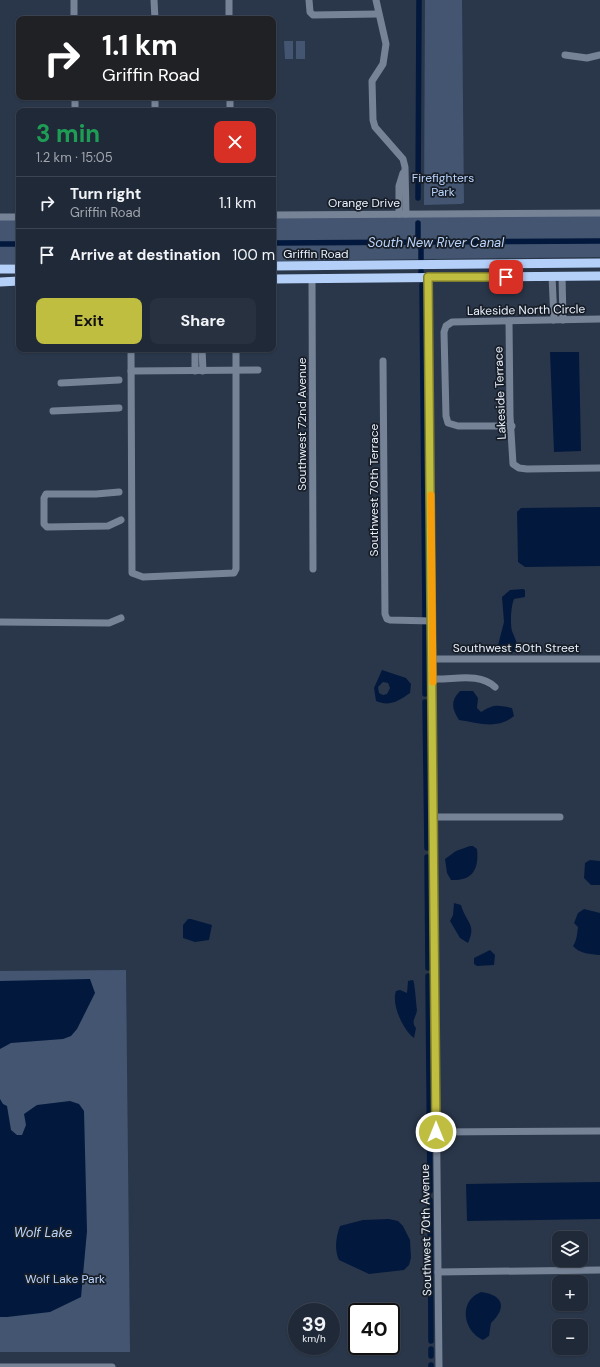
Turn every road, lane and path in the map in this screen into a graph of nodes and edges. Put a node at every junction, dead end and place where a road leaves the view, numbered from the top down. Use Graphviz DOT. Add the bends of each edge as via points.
graph roads {
  1 [pos="74,0"];
  2 [pos="154,0"];
  3 [pos="229,0"];
  4 [pos="309,0"];
  5 [pos="376,0"];
  6 [pos="378,14"];
  7 [pos="74,16"];
  8 [pos="154,16"];
  9 [pos="229,16"];
  10 [pos="565,55"];
  11 [pos="600,55"];
  12 [pos="600,213"];
  13 [pos="402,214"];
  14 [pos="276,215"];
  15 [pos="0,217"];
  16 [pos="16,217"];
  17 [pos="600,263"];
  18 [pos="420,265"];
  19 [pos="450,265"];
  20 [pos="276,266"];
  21 [pos="0,269"];
  22 [pos="16,269"];
  23 [pos="552,276"];
  24 [pos="562,276"];
  25 [pos="600,276"];
  26 [pos="428,277"];
  27 [pos="408,278"];
  28 [pos="276,279"];
  29 [pos="312,279"];
  30 [pos="16,281"];
  31 [pos="0,282"];
  32 [pos="554,320"];
  33 [pos="563,320"];
  34 [pos="600,320"];
  35 [pos="509,321"];
  36 [pos="131,352"];
  37 [pos="196,352"];
  38 [pos="202,352"];
  39 [pos="236,352"];
  40 [pos="383,360"];
  41 [pos="236,370"];
  42 [pos="258,370"];
  43 [pos="131,371"];
  44 [pos="199,371"];
  45 [pos="119,380"];
  46 [pos="61,383"];
  47 [pos="119,408"];
  48 [pos="53,411"];
  49 [pos="512,426"];
  50 [pos="600,468"];
  51 [pos="119,492"];
  52 [pos="121,520"];
  53 [pos="313,569"];
  54 [pos="121,618"];
  55 [pos="432,621"];
  56 [pos="0,622"];
  57 [pos="433,659"];
  58 [pos="600,659"];
  59 [pos="433,679"];
  60 [pos="495,687"];
  61 [pos="434,817"];
  62 [pos="560,817"];
  63 [pos="600,1131"];
  64 [pos="436,1132"];
  65 [pos="600,1270"];
  66 [pos="438,1272"];
  67 [pos="0,1367"];
  68 [pos="112,1367"];
  69 [pos="439,1367"];
  1 -- 7 [label="street"];
  2 -- 8 [label="street"];
  3 -- 9 [label="street"];
  4 -- 6 [label="street" via="310,12 313,15"];
  5 -- 6 [label="street"];
  6 -- 13 [label="street" via="384,33 386,53 383,64 372,81 373,120 375,127 401,155 405,167"];
  10 -- 11 [label="street" via="586,58"];
  12 -- 13 [label="street, Orange Drive"];
  13 -- 14 [label="street, Orange Drive"];
  15 -- 16 [label="street"];
  17 -- 19 [label="main road, Griffin Road"];
  18 -- 19 [label="main road, Griffin Road"];
  18 -- 20 [label="main road, Griffin Road"];
  18 -- 27 [label="main road" via="418,272"];
  19 -- 26 [label="main road" via="433,271"];
  21 -- 22 [label="main road"];
  23 -- 24 [label="main road, Griffin Road"];
  23 -- 26 [label="main road, Griffin Road"];
  23 -- 32 [label="street"];
  24 -- 25 [label="main road, Griffin Road"];
  24 -- 33 [label="street"];
  26 -- 27 [label="main road, Griffin Road"];
  26 -- 55 [label="street, Southwest 70th Avenue"];
  27 -- 29 [label="main road, Griffin Road"];
  28 -- 29 [label="main road, Griffin Road"];
  29 -- 53 [label="street, Southwest 72nd Avenue"];
  30 -- 31 [label="main road"];
  32 -- 33 [label="street, Lakeside North Circle"];
  32 -- 35 [label="street, Lakeside North Circle"];
  33 -- 34 [label="street, Lakeside North Circle"];
  35 -- 49 [label="street, Lakeside Terrace"];
  35 -- 49 [label="street, Lakeside North Circle" via="452,322 446,326 446,416 448,423 458,426"];
  36 -- 43 [label="street"];
  37 -- 44 [label="street"];
  38 -- 44 [label="street"];
  39 -- 41 [label="street"];
  40 -- 55 [label="street, Southwest 70th Terrace" via="387,619"];
  41 -- 42 [label="street"];
  41 -- 43 [label="street" via="236,569 234,573 143,577 132,573"];
  41 -- 44 [label="street"];
  43 -- 44 [label="street"];
  45 -- 46 [label="street"];
  47 -- 48 [label="street"];
  49 -- 50 [label="street, Lakeside Terrace" via="513,464 519,468"];
  51 -- 52 [label="street" via="46,494 44,524 47,527 108,526"];
  54 -- 56 [label="street" via="109,623"];
  55 -- 57 [label="street, Southwest 70th Avenue"];
  57 -- 58 [label="street, Southwest 50th Street"];
  57 -- 59 [label="street, Southwest 70th Avenue"];
  59 -- 60 [label="street" via="480,678 489,681"];
  59 -- 61 [label="street, Southwest 70th Avenue"];
  61 -- 62 [label="street"];
  61 -- 64 [label="street, Southwest 70th Avenue"];
  63 -- 64 [label="street"];
  64 -- 66 [label="street, Southwest 70th Avenue"];
  65 -- 66 [label="street"];
  66 -- 69 [label="street, Southwest 70th Avenue"];
  67 -- 68 [label="street"];
}
